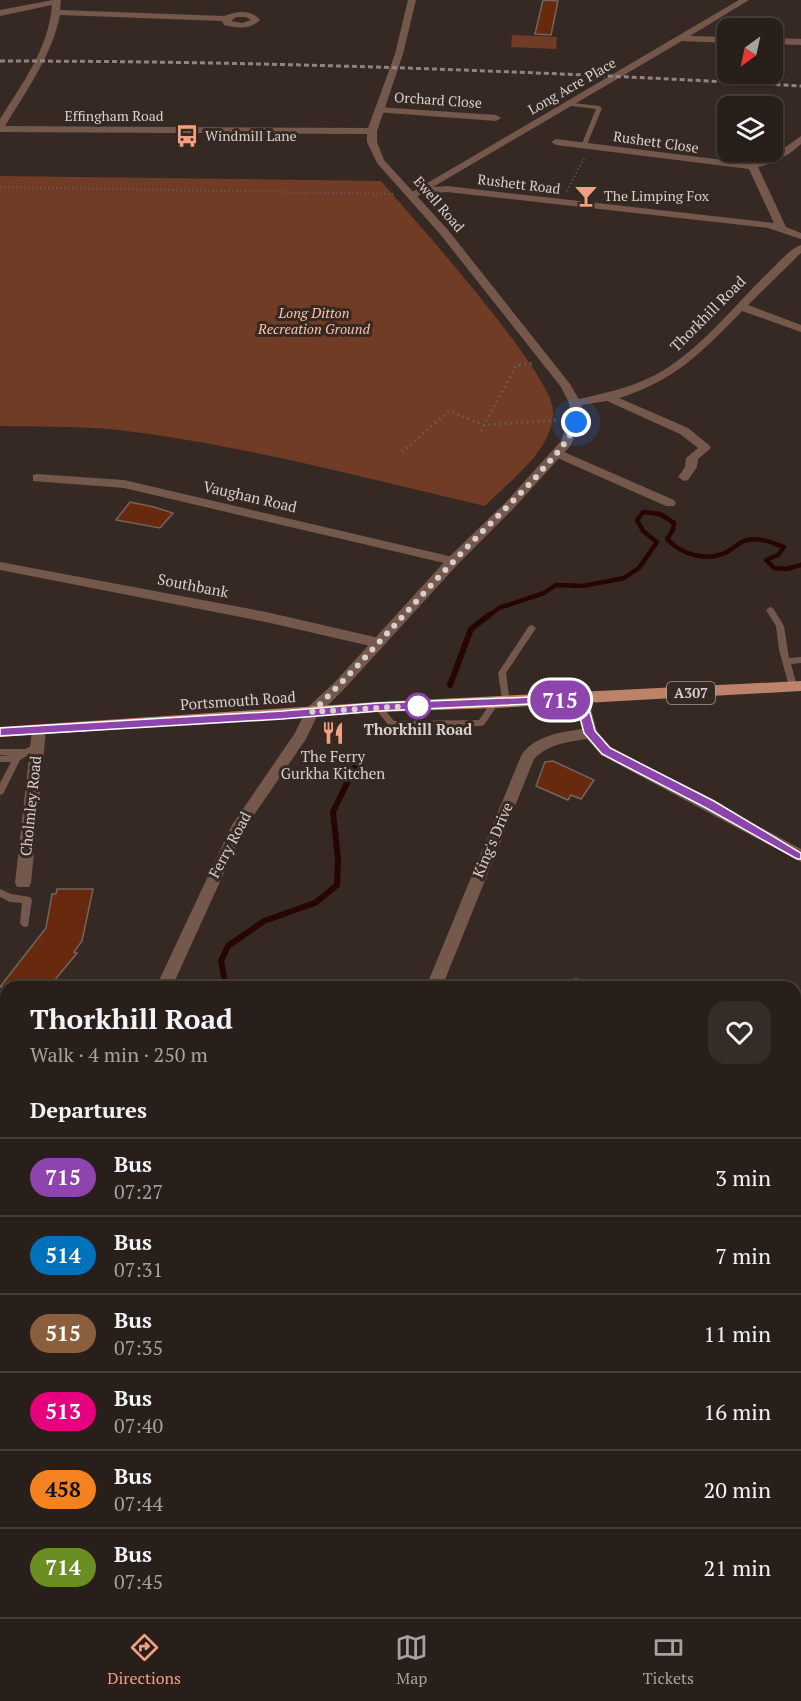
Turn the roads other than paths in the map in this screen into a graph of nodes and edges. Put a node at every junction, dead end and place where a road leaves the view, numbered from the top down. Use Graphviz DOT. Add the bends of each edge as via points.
graph roads {
  1 [pos="412,0"];
  2 [pos="745,0"];
  3 [pos="57,5"];
  4 [pos="0,13"];
  5 [pos="226,19"];
  6 [pos="682,38"];
  7 [pos="717,40"];
  8 [pos="783,41"];
  9 [pos="801,42"];
  10 [pos="574,105"];
  11 [pos="378,110"];
  12 [pos="496,118"];
  13 [pos="0,128"];
  14 [pos="372,131"];
  15 [pos="801,139"];
  16 [pos="556,142"];
  17 [pos="588,146"];
  18 [pos="752,165"];
  19 [pos="412,195"];
  20 [pos="781,227"];
  21 [pos="801,236"];
  22 [pos="801,248"];
  23 [pos="740,306"];
  24 [pos="801,329"];
  25 [pos="608,397"];
  26 [pos="575,403"];
  27 [pos="557,453"];
  28 [pos="684,477"];
  29 [pos="37,478"];
  30 [pos="670,503"];
  31 [pos="453,561"];
  32 [pos="0,566"];
  33 [pos="770,610"];
  34 [pos="532,628"];
  35 [pos="379,643"];
  36 [pos="801,660"];
  37 [pos="786,662"];
  38 [pos="797,686"];
  39 [pos="581,698"];
  40 [pos="501,703"];
  41 [pos="312,712"];
  42 [pos="0,732"];
  43 [pos="590,733"];
  44 [pos="34,743"];
  45 [pos="0,752"];
  46 [pos="0,759"];
  47 [pos="0,765"];
  48 [pos="8,770"];
  49 [pos="0,792"];
  50 [pos="801,856"];
  51 [pos="23,883"];
  52 [pos="0,893"];
  53 [pos="25,923"];
  54 [pos="168,981"];
  55 [pos="436,981"];
  1 -- 11 [label="street" via="399,54"];
  2 -- 19 [label="street, Long Acre Place"];
  3 -- 4 [label="street"];
  3 -- 5 [label="street"];
  3 -- 13 [label="street" via="43,50"];
  6 -- 7 [label="street"];
  8 -- 9 [label="street"];
  10 -- 17 [label="lane" via="599,108"];
  11 -- 12 [label="street, Orchard Close"];
  11 -- 14 [label="street"];
  13 -- 14 [label="street, Effingham Road"];
  14 -- 19 [label="street, Ewell Road" via="380,161"];
  15 -- 18 [label="street, Rushett Close" via="780,157"];
  16 -- 17 [label="street, Rushett Close"];
  17 -- 18 [label="street, Rushett Close"];
  18 -- 20 [label="street"];
  19 -- 20 [label="street, Rushett Road" via="447,189"];
  19 -- 26 [label="street, Ewell Road" via="546,360"];
  20 -- 21 [label="street, Rushett Road"];
  22 -- 23 [label="street, Thorkhill Road"];
  23 -- 24 [label="street"];
  23 -- 25 [label="street, Thorkhill Road" via="678,366 654,380"];
  25 -- 26 [label="street, Thorkhill Road"];
  25 -- 28 [label="street" via="684,431 705,448 692,458 692,467"];
  26 -- 27 [label="street" via="576,422"];
  27 -- 30 [label="street"];
  27 -- 31 [label="street"];
  29 -- 31 [label="street, Vaughan Road" via="124,484"];
  31 -- 35 [label="street"];
  32 -- 35 [label="street, Southbank"];
  33 -- 37 [label="lane" via="780,626"];
  34 -- 40 [label="lane" via="502,673"];
  35 -- 41 [label="street"];
  36 -- 37 [label="lane"];
  37 -- 38 [label="lane"];
  38 -- 39 [label="main road, Portsmouth Road / A307"];
  39 -- 40 [label="main road, Portsmouth Road / A307"];
  39 -- 43 [label="street"];
  40 -- 41 [label="main road, Portsmouth Road / A307"];
  41 -- 44 [label="main road, Portsmouth Road / A307"];
  41 -- 54 [label="street, Ferry Road" via="301,735 237,829"];
  42 -- 44 [label="main road, Portsmouth Road / A307"];
  43 -- 50 [label="street" via="599,746 621,760"];
  43 -- 55 [label="street, King's Drive" via="548,741 528,756"];
  44 -- 45 [label="lane"];
  44 -- 48 [label="lane"];
  44 -- 51 [label="street, Cholmley Road"];
  46 -- 48 [label="lane"];
  47 -- 48 [label="lane"];
  48 -- 49 [label="lane"];
  52 -- 53 [label="lane" via="27,900"];
}
